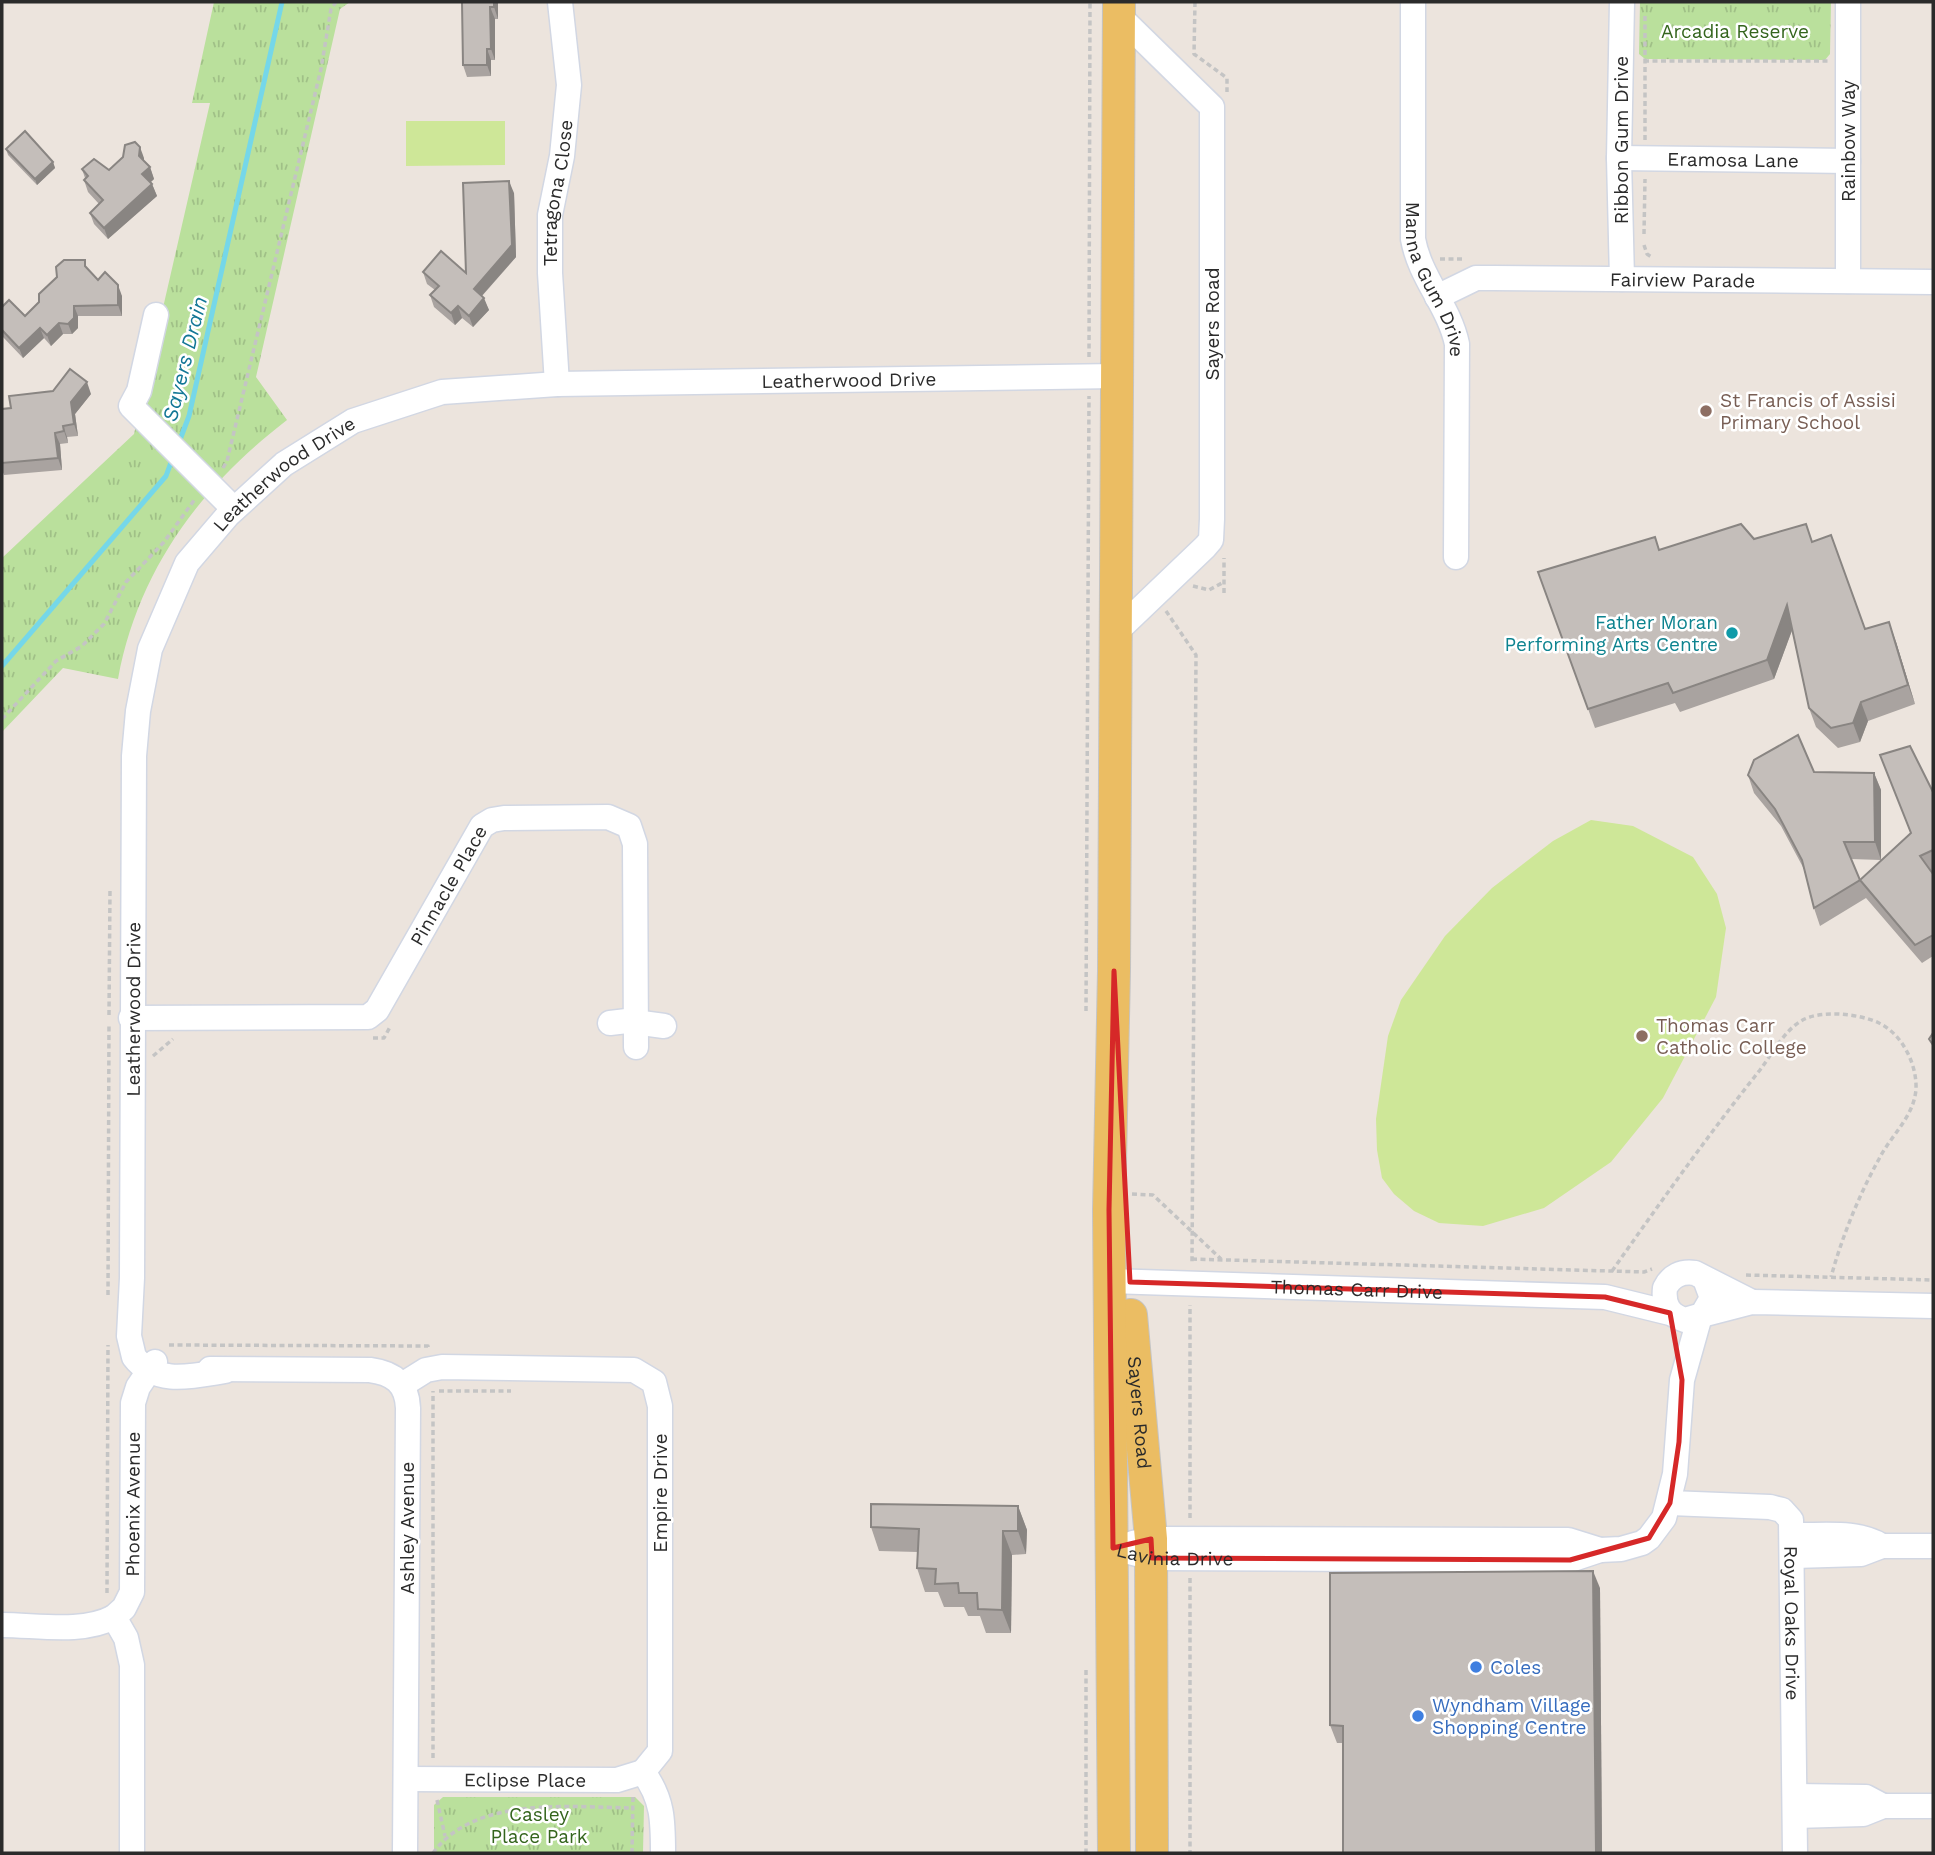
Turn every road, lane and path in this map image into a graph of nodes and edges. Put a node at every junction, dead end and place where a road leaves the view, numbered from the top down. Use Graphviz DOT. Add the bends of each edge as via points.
graph roads {
  1 [pos="336,2"];
  2 [pos="560,2"];
  3 [pos="1090,2"];
  4 [pos="1413,2"];
  5 [pos="1622,2"];
  6 [pos="1848,2"];
  7 [pos="1119,9"];
  8 [pos="1848,59"];
  9 [pos="1621,61"];
  10 [pos="1619,158"];
  11 [pos="1848,161"];
  12 [pos="1464,259"];
  13 [pos="1622,279"];
  14 [pos="1848,281"];
  15 [pos="1933,282"];
  16 [pos="1446,292"];
  17 [pos="156,315"];
  18 [pos="1103,376"];
  19 [pos="557,384"];
  20 [pos="204,482"];
  21 [pos="234,509"];
  22 [pos="1456,557"];
  23 [pos="1224,582"];
  24 [pos="1191,585"];
  25 [pos="1174,601"];
  26 [pos="1116,632"];
  27 [pos="2,719"];
  28 [pos="110,888"];
  29 [pos="1114,971"];
  30 [pos="1086,1015"];
  31 [pos="131,1018"];
  32 [pos="637,1022"];
  33 [pos="610,1023"];
  34 [pos="391,1026"];
  35 [pos="664,1026"];
  36 [pos="175,1037"];
  37 [pos="370,1038"];
  38 [pos="636,1047"];
  39 [pos="120,1057"];
  40 [pos="1128,1194"];
  41 [pos="1193,1232"];
  42 [pos="1222,1260"];
  43 [pos="1191,1271"];
  44 [pos="1612,1271"];
  45 [pos="1662,1273"];
  46 [pos="1745,1275"];
  47 [pos="1831,1277"];
  48 [pos="1705,1279"];
  49 [pos="1933,1280"];
  50 [pos="1120,1281"];
  51 [pos="1605,1297"];
  52 [pos="1752,1301"];
  53 [pos="108,1304"];
  54 [pos="1933,1306"];
  55 [pos="1672,1314"];
  56 [pos="1701,1316"];
  57 [pos="108,1331"];
  58 [pos="137,1354"];
  59 [pos="432,1380"];
  60 [pos="1682,1380"];
  61 [pos="402,1385"];
  62 [pos="517,1391"];
  63 [pos="1670,1503"];
  64 [pos="1933,1545"];
  65 [pos="1793,1546"];
  66 [pos="1113,1548"];
  67 [pos="1152,1549"];
  68 [pos="1190,1549"];
  69 [pos="110,1619"];
  70 [pos="2,1625"];
  71 [pos="1086,1657"];
  72 [pos="640,1774"];
  73 [pos="407,1779"];
  74 [pos="433,1779"];
  75 [pos="1795,1806"];
  76 [pos="1933,1806"];
  77 [pos="631,1808"];
  78 [pos="445,1836"];
  79 [pos="132,1853"];
  80 [pos="405,1853"];
  81 [pos="433,1853"];
  82 [pos="632,1853"];
  83 [pos="663,1853"];
  84 [pos="1086,1853"];
  85 [pos="1114,1853"];
  86 [pos="1152,1853"];
  87 [pos="1190,1853"];
  88 [pos="1795,1853"];
  1 -- 20 [label="path" via="227,461"];
  2 -- 19 [label="street, Tetragona Close" via="569,85 550,215"];
  3 -- 18 [label="path"];
  4 -- 16 [label="street, Manna Gum Drive" via="1413,239 1421,269"];
  5 -- 9 [label="street, Ribbon Gum Drive"];
  6 -- 8 [label="street, Rainbow Way"];
  7 -- 18 [label="main road, Sayers Road"];
  7 -- 26 [label="street, Sayers Road" via="1212,107 1212,519 1211,540"];
  8 -- 9 [label="path"];
  8 -- 11 [label="street, Rainbow Way"];
  9 -- 10 [label="street, Ribbon Gum Drive"];
  10 -- 11 [label="street, Eramosa Lane"];
  10 -- 13 [label="street, Ribbon Gum Drive"];
  11 -- 14 [label="street, Rainbow Way"];
  12 -- 16 [label="path" via="1438,259"];
  13 -- 14 [label="street, Fairview Parade"];
  13 -- 16 [label="street, Fairview Parade" via="1476,278"];
  14 -- 15 [label="street, Fairview Parade"];
  16 -- 22 [label="street, Manna Gum Drive" via="1457,344"];
  17 -- 20 [label="street" via="139,391 131,406"];
  18 -- 19 [label="street, Leatherwood Drive"];
  18 -- 26 [label="main road, Sayers Road"];
  18 -- 30 [label="path"];
  19 -- 21 [label="street, Leatherwood Drive" via="442,392 353,421 284,464"];
  20 -- 21 [label="street"];
  20 -- 27 [label="path" via="164,542 126,582 104,624 82,646 56,661"];
  21 -- 31 [label="street, Leatherwood Drive" via="187,563 150,649 134,756"];
  23 -- 24 [label="path" via="1209,590"];
  25 -- 41 [label="path" via="1165,609 1196,655"];
  26 -- 29 [label="main road, Sayers Road"];
  28 -- 39 [label="path"];
  29 -- 40 [label="main road, Sayers Road"];
  29 -- 50 [label="main road, Sayers Road"];
  31 -- 32 [label="street, Pinnacle Place" via="338,1017 366,1008 386,989 470,843 488,821 613,818 629,826 635,844"];
  31 -- 39 [label="street, Leatherwood Drive"];
  32 -- 33 [label="street"];
  32 -- 35 [label="street"];
  32 -- 38 [label="street, Pinnacle Place"];
  34 -- 37 [label="path" via="384,1038"];
  36 -- 39 [label="path" via="156,1056"];
  39 -- 53 [label="path"];
  39 -- 58 [label="street, Leatherwood Drive"];
  40 -- 41 [label="path" via="1153,1195"];
  40 -- 50 [label="main road, Sayers Road"];
  41 -- 42 [label="path"];
  41 -- 43 [label="path"];
  42 -- 43 [label="path"];
  42 -- 44 [label="path"];
  43 -- 50 [label="street, Thomas Carr Drive"];
  43 -- 51 [label="street, Thomas Carr Drive"];
  43 -- 68 [label="path"];
  44 -- 45 [label="path"];
  44 -- 47 [label="path" via="1795,1025 1812,1017 1852,1016 1870,1019 1897,1035 1915,1071 1916,1090 1912,1108 1878,1159"];
  45 -- 48 [label="street" via="1687,1272"];
  45 -- 51 [label="street, Thomas Carr Drive"];
  45 -- 55 [label="street" via="1664,1297"];
  46 -- 47 [label="path"];
  47 -- 49 [label="path"];
  48 -- 52 [label="street"];
  48 -- 56 [label="street" via="1712,1298"];
  50 -- 66 [label="main road, Sayers Road"];
  50 -- 67 [label="main road, Sayers Road" via="1132,1346"];
  51 -- 55 [label="street, Thomas Carr Drive"];
  52 -- 54 [label="street"];
  52 -- 56 [label="street"];
  55 -- 56 [label="street" via="1685,1320"];
  55 -- 60 [label="street, Lavinia Drive"];
  56 -- 60 [label="street, Lavinia Drive"];
  57 -- 58 [label="path"];
  58 -- 59 [label="path" via="428,1346"];
  58 -- 61 [label="street" via="225,1371 370,1370 392,1376"];
  58 -- 69 [label="path"];
  58 -- 69 [label="street, Phoenix Avenue" via="132,1592 124,1608"];
  59 -- 61 [label="street"];
  59 -- 62 [label="path"];
  59 -- 72 [label="street, Empire Drive" via="634,1370 654,1382 660,1406 660,1751"];
  59 -- 74 [label="path"];
  60 -- 63 [label="street, Lavinia Drive"];
  61 -- 73 [label="street, Ashley Avenue" via="408,1408"];
  63 -- 65 [label="street, Royal Oaks Drive" via="1777,1508 1791,1521"];
  63 -- 68 [label="street, Lavinia Drive" via="1649,1538 1632,1547 1600,1550 1568,1540"];
  64 -- 65 [label="street" via="1882,1546 1855,1537"];
  65 -- 75 [label="street, Royal Oaks Drive"];
  66 -- 67 [label="street, Lavinia Drive"];
  66 -- 85 [label="main road, Sayers Road"];
  67 -- 68 [label="street, Lavinia Drive"];
  67 -- 86 [label="main road, Sayers Road"];
  68 -- 87 [label="path"];
  69 -- 70 [label="street" via="84,1626"];
  69 -- 79 [label="street" via="126,1639 132,1665"];
  71 -- 84 [label="path"];
  72 -- 74 [label="street, Eclipse Place" via="617,1780"];
  72 -- 77 [label="path"];
  72 -- 83 [label="street" via="656,1791 663,1811"];
  73 -- 74 [label="street, Eclipse Place"];
  73 -- 80 [label="street, Ashley Avenue"];
  74 -- 78 [label="path"];
  75 -- 76 [label="street" via="1866,1797 1883,1806"];
  75 -- 88 [label="street, Royal Oaks Drive"];
  77 -- 78 [label="path" via="525,1807"];
  77 -- 82 [label="path"];
  78 -- 81 [label="path"];
}
